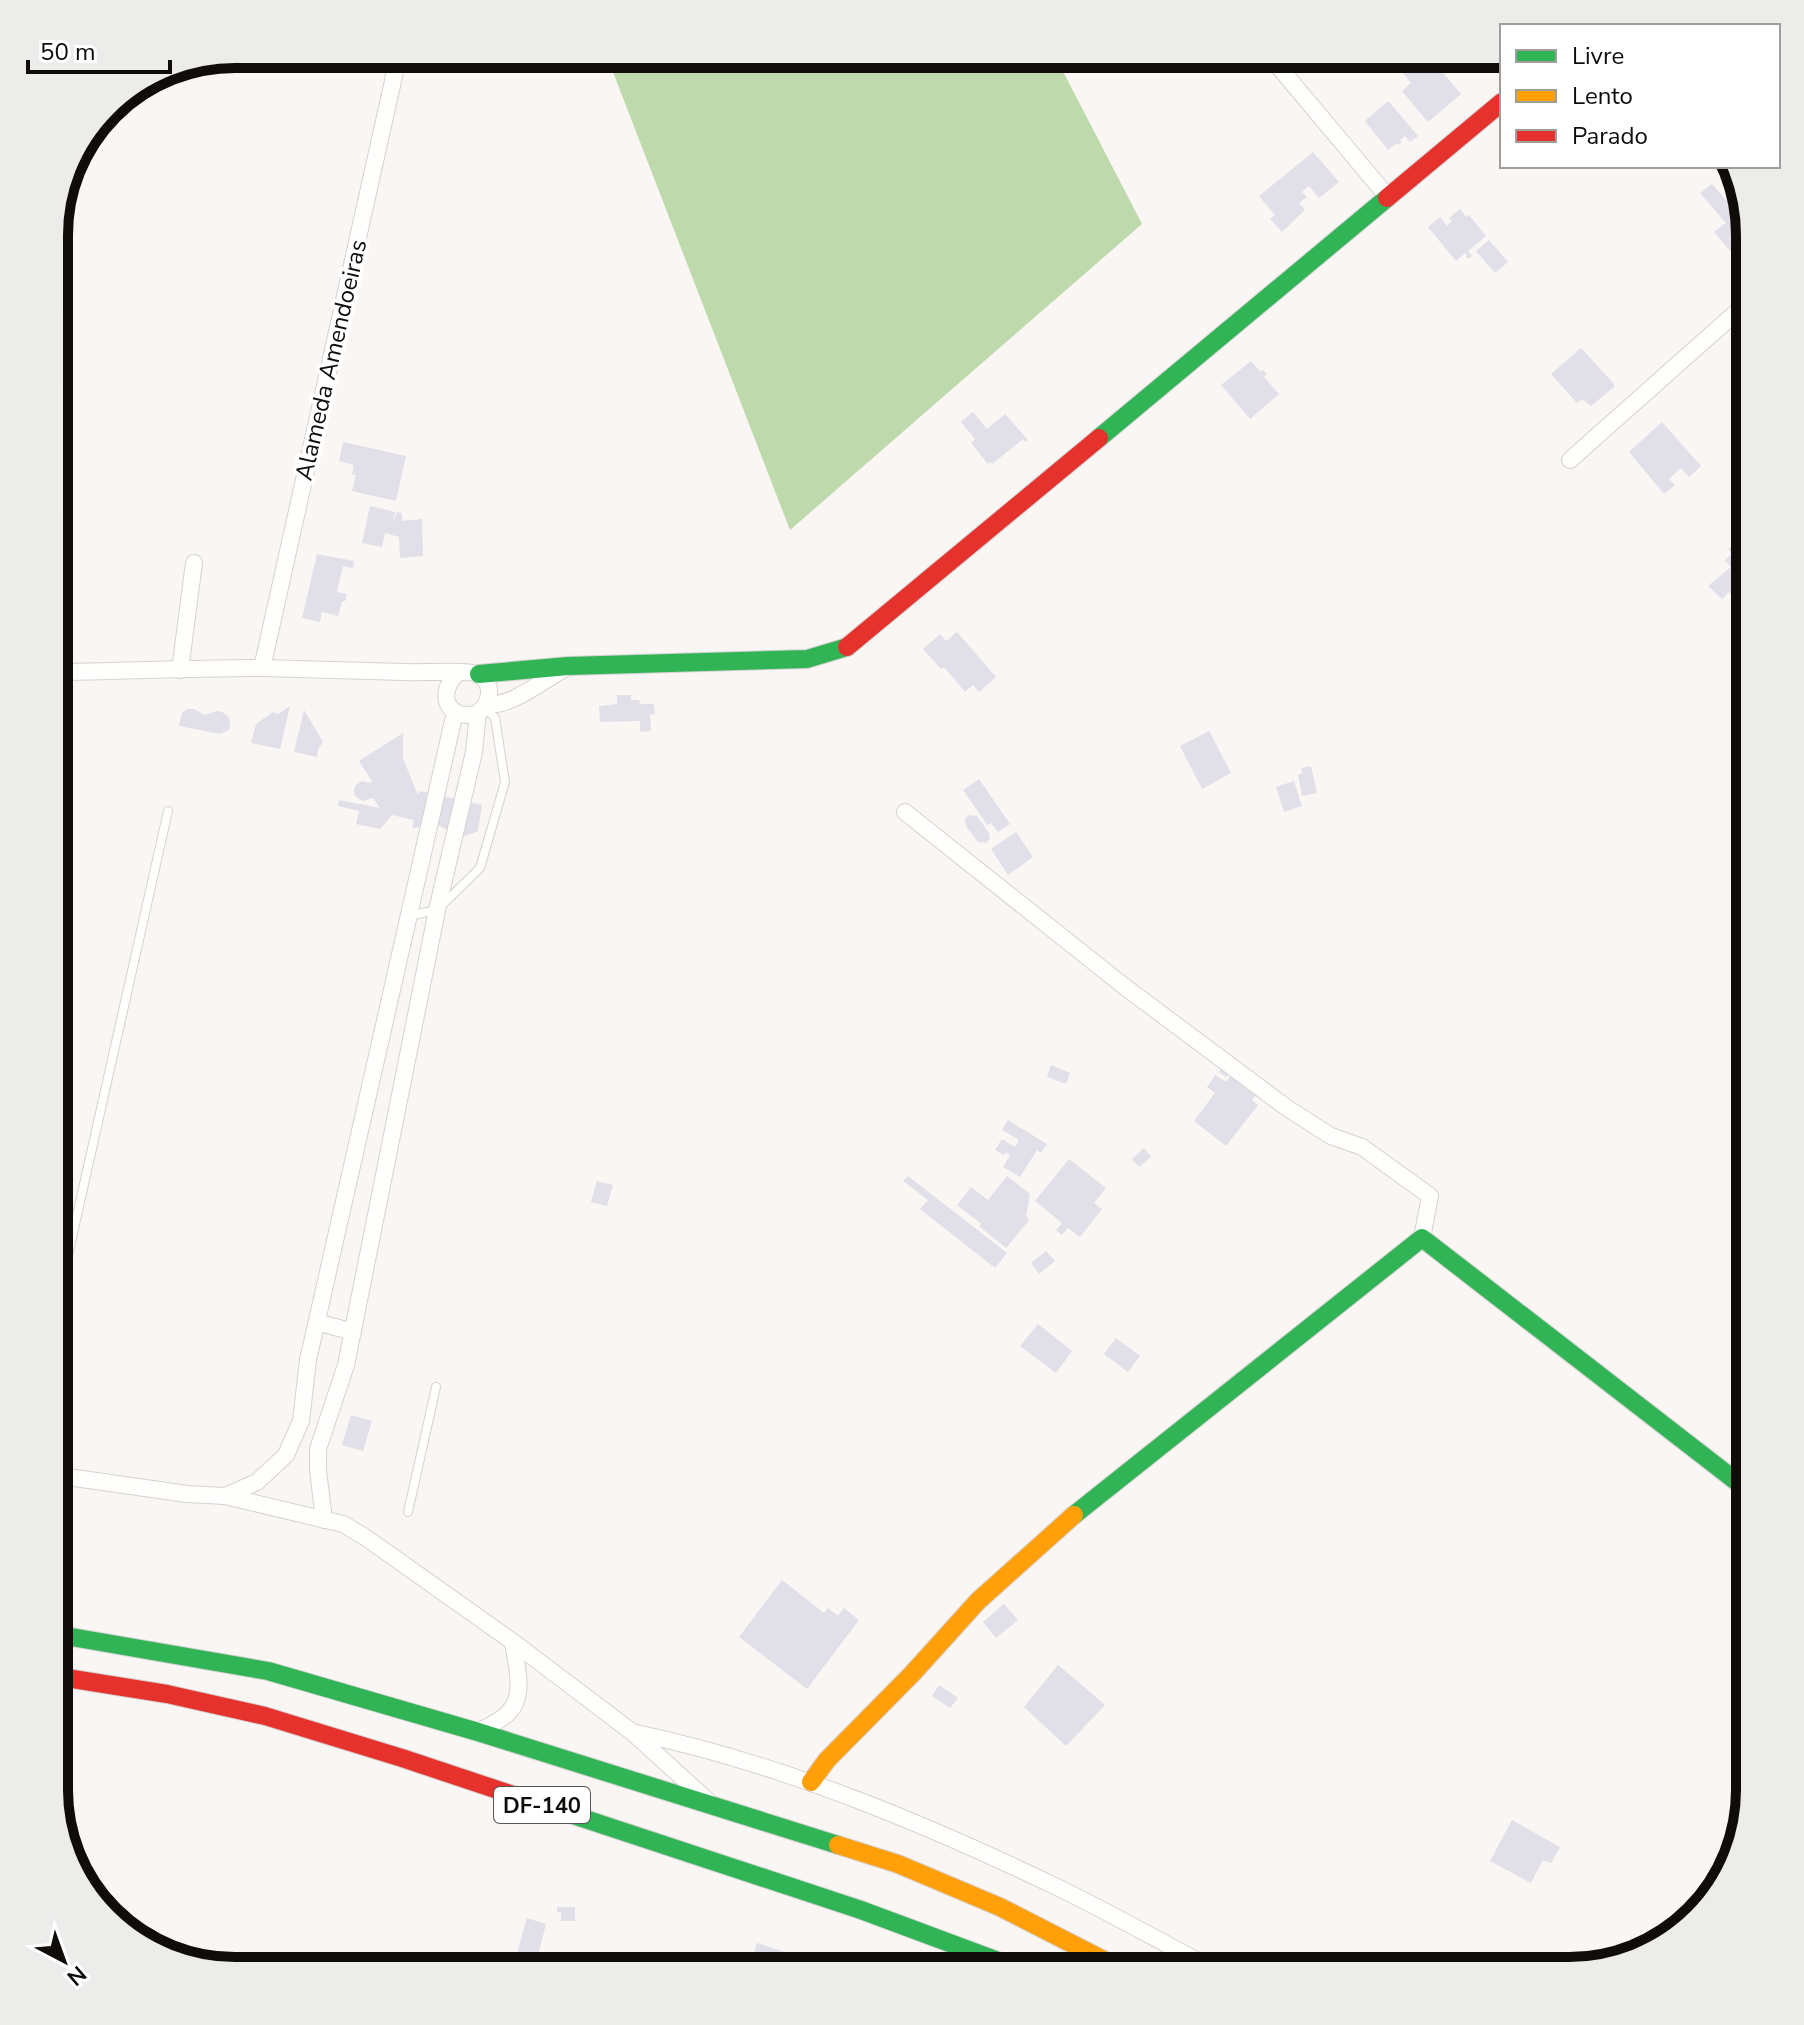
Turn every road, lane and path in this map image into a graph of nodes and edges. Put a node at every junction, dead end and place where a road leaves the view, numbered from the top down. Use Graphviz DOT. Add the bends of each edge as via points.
graph roads {
  1 [pos="392,68"];
  2 [pos="1280,68"];
  3 [pos="1500,104"];
  4 [pos="1387,196"];
  5 [pos="1736,312"];
  6 [pos="1570,460"];
  7 [pos="194,563"];
  8 [pos="568,666"];
  9 [pos="262,668"];
  10 [pos="180,670"];
  11 [pos="68,672"];
  12 [pos="418,673"];
  13 [pos="458,673"];
  14 [pos="479,674"];
  15 [pos="445,692"];
  16 [pos="483,708"];
  17 [pos="455,712"];
  18 [pos="443,764"];
  19 [pos="469,773"];
  20 [pos="168,811"];
  21 [pos="905,812"];
  22 [pos="420,868"];
  23 [pos="446,871"];
  24 [pos="437,910"];
  25 [pos="408,916"];
  26 [pos="1422,1238"];
  27 [pos="68,1255"];
  28 [pos="317,1322"];
  29 [pos="353,1332"];
  30 [pos="436,1387"];
  31 [pos="304,1389"];
  32 [pos="334,1397"];
  33 [pos="68,1477"];
  34 [pos="1736,1481"];
  35 [pos="225,1496"];
  36 [pos="408,1512"];
  37 [pos="324,1520"];
  38 [pos="68,1636"];
  39 [pos="513,1642"];
  40 [pos="68,1678"];
  41 [pos="478,1732"];
  42 [pos="632,1732"];
  43 [pos="811,1782"];
  44 [pos="713,1806"];
  45 [pos="987,1957"];
  46 [pos="1099,1957"];
  47 [pos="1190,1957"];
  1 -- 9 [label="street, Alameda Amendoeiras"];
  2 -- 4 [label="street"];
  3 -- 4 [label="street"];
  4 -- 8 [label="street" via="847,647 807,659"];
  5 -- 6 [label="street"];
  7 -- 10 [label="street"];
  8 -- 14 [label="street"];
  8 -- 16 [label="street" via="513,699"];
  9 -- 10 [label="street"];
  9 -- 12 [label="street"];
  10 -- 11 [label="street"];
  12 -- 13 [label="street"];
  12 -- 15 [label="street"];
  13 -- 14 [label="street"];
  13 -- 15 [label="street"];
  14 -- 16 [label="street" via="489,690"];
  15 -- 17 [label="street"];
  16 -- 17 [label="street" via="462,716"];
  16 -- 19 [label="street"];
  16 -- 24 [label="lane" via="495,718 505,782 480,868"];
  17 -- 18 [label="street"];
  18 -- 19 [label="street"];
  18 -- 22 [label="street"];
  19 -- 23 [label="street"];
  20 -- 27 [label="lane"];
  21 -- 26 [label="street" via="1287,1108 1331,1136 1362,1147 1430,1196"];
  22 -- 23 [label="lane"];
  22 -- 25 [label="street"];
  23 -- 24 [label="street"];
  24 -- 25 [label="lane"];
  24 -- 29 [label="street"];
  25 -- 28 [label="street"];
  26 -- 34 [label="street"];
  26 -- 43 [label="street" via="1080,1510 978,1601"];
  28 -- 29 [label="street"];
  28 -- 31 [label="street"];
  29 -- 32 [label="street"];
  30 -- 36 [label="lane"];
  31 -- 32 [label="street"];
  31 -- 35 [label="street" via="301,1421 286,1455 257,1482"];
  32 -- 37 [label="street" via="318,1449"];
  33 -- 35 [label="street"];
  35 -- 37 [label="street"];
  37 -- 39 [label="street" via="365,1537"];
  38 -- 41 [label="street, DF-140" via="268,1671"];
  39 -- 41 [label="street" via="516,1704"];
  39 -- 42 [label="street"];
  40 -- 45 [label="street, DF-140" via="265,1716 861,1910"];
  41 -- 44 [label="street, DF-140"];
  42 -- 43 [label="street"];
  42 -- 44 [label="street"];
  43 -- 47 [label="street" via="1062,1890"];
  44 -- 46 [label="street, DF-140" via="898,1864"];
}
